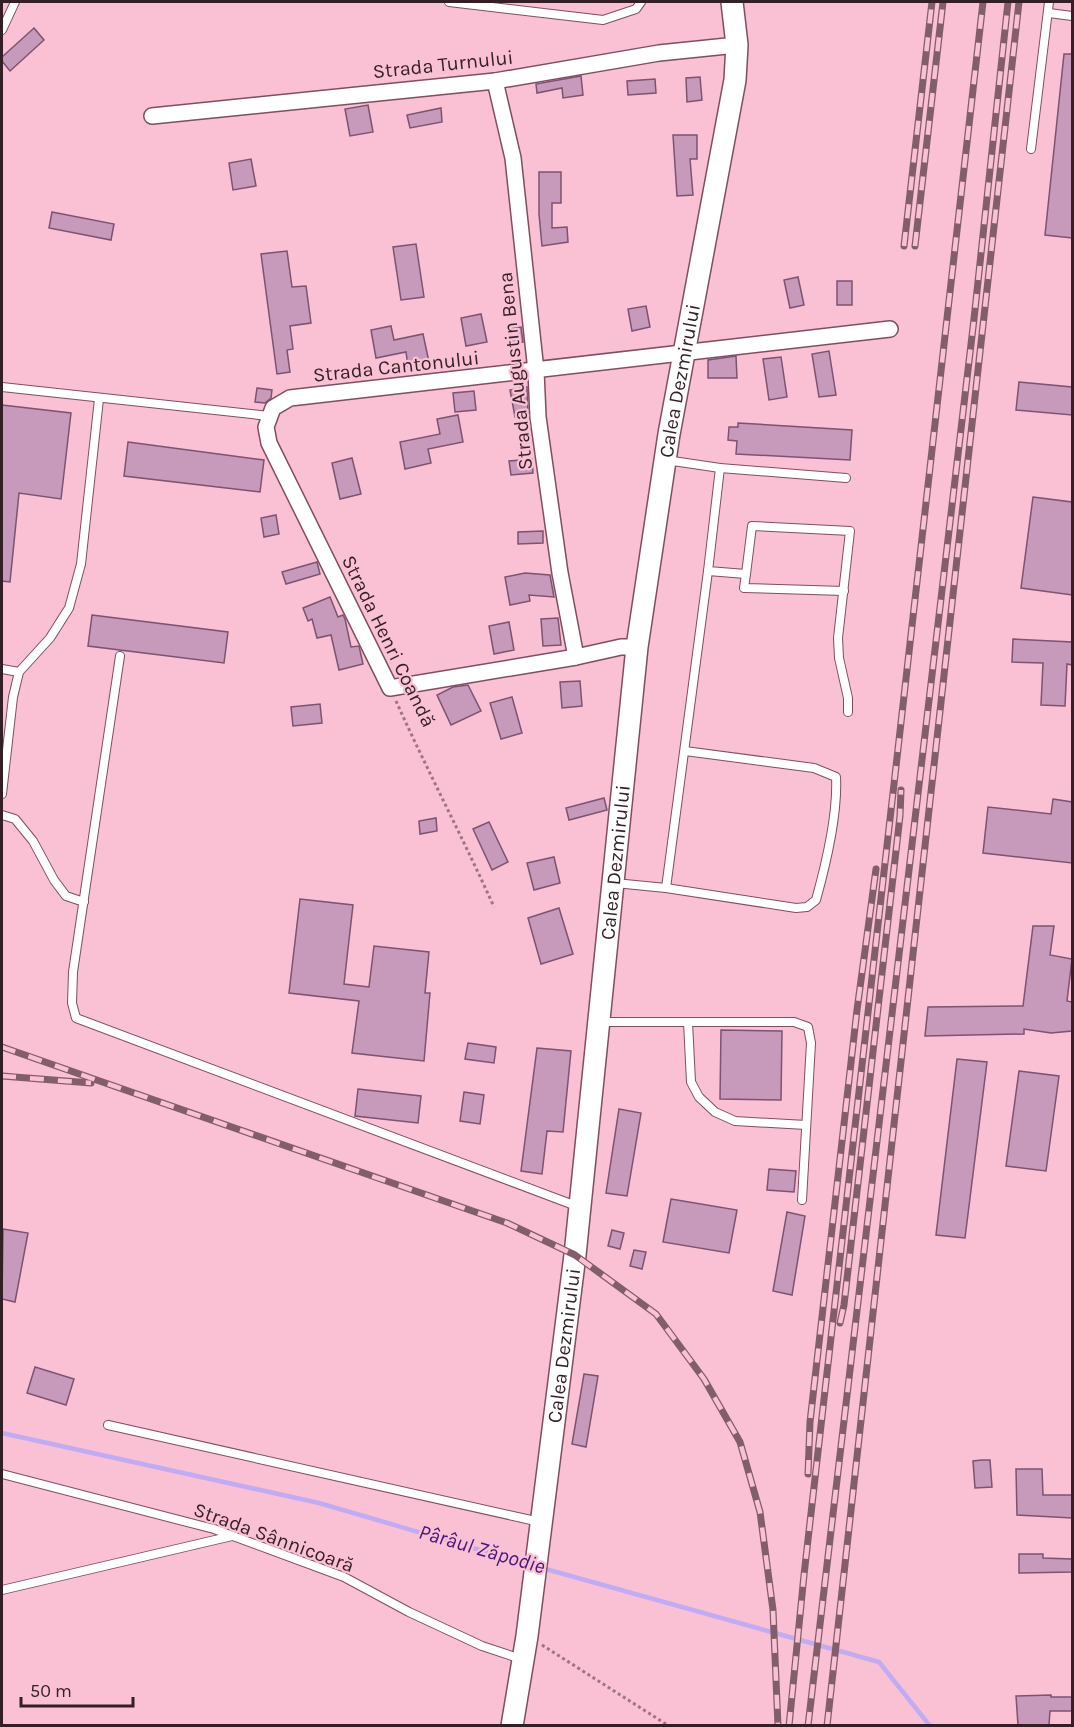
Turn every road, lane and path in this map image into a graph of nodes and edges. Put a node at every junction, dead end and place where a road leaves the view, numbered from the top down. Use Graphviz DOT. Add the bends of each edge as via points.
graph roads {
  1 [pos="15,2"];
  2 [pos="449,2"];
  3 [pos="641,2"];
  4 [pos="732,2"];
  5 [pos="1049,2"];
  6 [pos="1049,13"];
  7 [pos="1072,16"];
  8 [pos="2,30"];
  9 [pos="737,45"];
  10 [pos="495,81"];
  11 [pos="152,116"];
  12 [pos="1031,149"];
  13 [pos="890,329"];
  14 [pos="682,354"];
  15 [pos="536,371"];
  16 [pos="2,387"];
  17 [pos="99,399"];
  18 [pos="270,416"];
  19 [pos="665,459"];
  20 [pos="720,468"];
  21 [pos="846,478"];
  22 [pos="708,571"];
  23 [pos="746,574"];
  24 [pos="844,591"];
  25 [pos="638,647"];
  26 [pos="120,656"];
  27 [pos="576,657"];
  28 [pos="2,669"];
  29 [pos="19,672"];
  30 [pos="390,688"];
  31 [pos="848,712"];
  32 [pos="685,751"];
  33 [pos="2,794"];
  34 [pos="2,814"];
  35 [pos="613,883"];
  36 [pos="666,888"];
  37 [pos="84,902"];
  38 [pos="494,908"];
  39 [pos="599,1022"];
  40 [pos="688,1022"];
  41 [pos="806,1125"];
  42 [pos="802,1200"];
  43 [pos="580,1207"];
  44 [pos="108,1425"];
  45 [pos="2,1474"];
  46 [pos="541,1526"];
  47 [pos="233,1536"];
  48 [pos="2,1590"];
  49 [pos="527,1636"];
  50 [pos="524,1660"];
  51 [pos="512,1725"];
  52 [pos="669,1725"];
  1 -- 8 [label="lane"];
  2 -- 3 [label="lane" via="603,20 636,9"];
  4 -- 9 [label="main road, Calea Dezmirului"];
  5 -- 6 [label="lane"];
  6 -- 7 [label="lane"];
  6 -- 12 [label="lane"];
  9 -- 10 [label="street, Strada Turnului" via="659,53"];
  9 -- 14 [label="main road, Calea Dezmirului" via="735,80"];
  10 -- 11 [label="street, Strada Turnului"];
  10 -- 15 [label="street, Strada Augustin Bena" via="513,158"];
  13 -- 14 [label="street, Strada Cantonului"];
  14 -- 15 [label="street, Strada Cantonului"];
  14 -- 19 [label="main road, Calea Dezmirului"];
  15 -- 18 [label="street, Strada Cantonului" via="290,398 273,408"];
  15 -- 27 [label="street, Strada Augustin Bena" via="538,417"];
  16 -- 17 [label="lane"];
  17 -- 18 [label="lane"];
  17 -- 29 [label="lane" via="81,564 69,608 50,638"];
  18 -- 30 [label="street, Strada Henri Coandă" via="266,427 269,443"];
  19 -- 20 [label="lane"];
  19 -- 25 [label="main road, Calea Dezmirului"];
  20 -- 21 [label="lane"];
  20 -- 22 [label="lane"];
  22 -- 23 [label="lane"];
  22 -- 32 [label="lane"];
  23 -- 24 [label="lane" via="744,588"];
  23 -- 24 [label="lane" via="752,526 850,531"];
  24 -- 31 [label="lane" via="838,638"];
  25 -- 27 [label="street"];
  25 -- 35 [label="main road, Calea Dezmirului"];
  26 -- 37 [label="lane"];
  27 -- 30 [label="street"];
  28 -- 29 [label="lane"];
  29 -- 33 [label="lane"];
  30 -- 38 [label="path, Strada Henri Coandă"];
  32 -- 36 [label="lane"];
  32 -- 36 [label="lane" via="814,768 836,777 837,793 823,876 816,900 807,907"];
  34 -- 37 [label="lane" via="15,819 33,841 66,896"];
  35 -- 36 [label="lane"];
  35 -- 39 [label="main road, Calea Dezmirului"];
  37 -- 43 [label="lane" via="73,972 72,1003 76,1017"];
  39 -- 40 [label="lane"];
  39 -- 43 [label="main road, Calea Dezmirului"];
  40 -- 41 [label="lane" via="691,1082 699,1097 715,1112 735,1121"];
  40 -- 41 [label="lane" via="794,1022 808,1027 811,1043"];
  41 -- 42 [label="lane"];
  43 -- 46 [label="main road, Calea Dezmirului"];
  44 -- 46 [label="lane"];
  45 -- 47 [label="lane, Strada Sânnicoară"];
  46 -- 49 [label="main road, Calea Dezmirului"];
  47 -- 48 [label="lane"];
  47 -- 50 [label="lane, Strada Sânnicoară" via="344,1577 482,1646"];
  49 -- 50 [label="main road, Calea Dezmirului"];
  49 -- 52 [label="path"];
  50 -- 51 [label="main road, Calea Dezmirului"];
}
